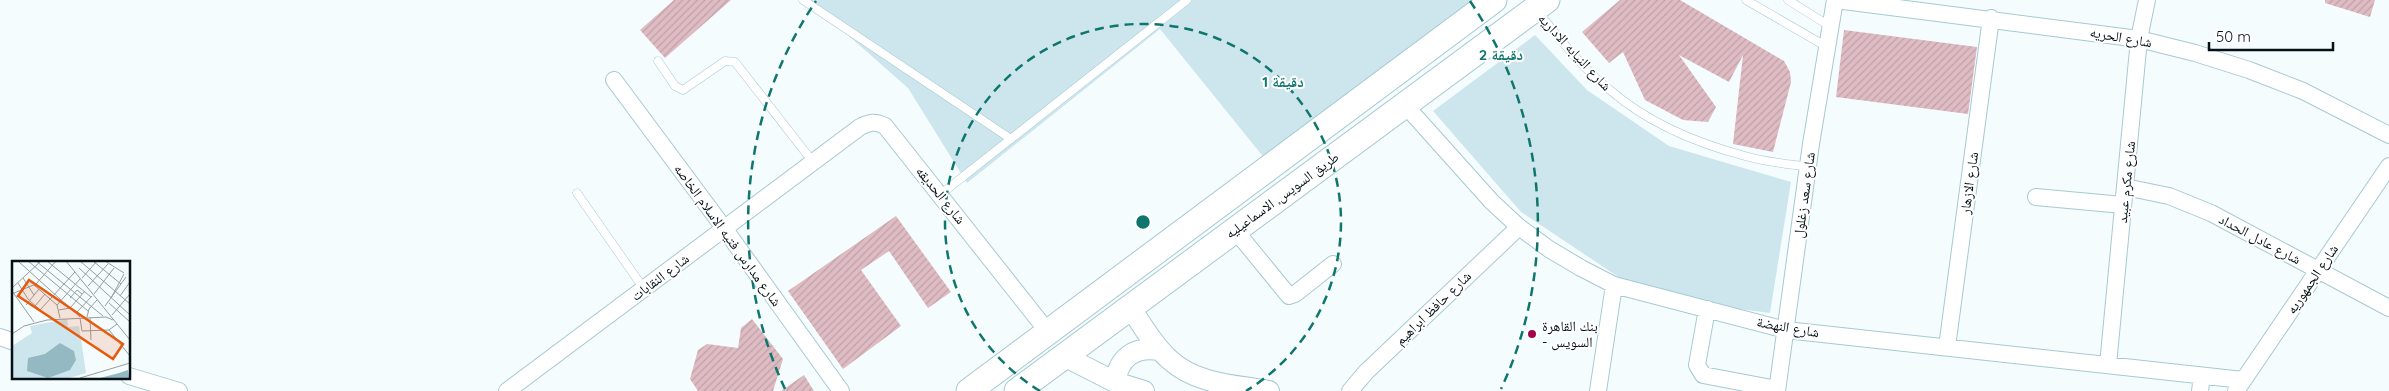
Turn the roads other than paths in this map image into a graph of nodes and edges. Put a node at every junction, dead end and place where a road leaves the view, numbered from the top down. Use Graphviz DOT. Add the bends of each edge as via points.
graph roads {
  1 [pos="803,0"];
  2 [pos="1187,0"];
  3 [pos="1494,0"];
  4 [pos="1746,0"];
  5 [pos="1788,0"];
  6 [pos="1835,0"];
  7 [pos="2146,0"];
  8 [pos="1867,2"];
  9 [pos="1541,4"];
  10 [pos="1991,18"];
  11 [pos="1831,27"];
  12 [pos="2139,39"];
  13 [pos="1827,47"];
  14 [pos="658,61"];
  15 [pos="614,80"];
  16 [pos="1405,105"];
  17 [pos="2389,135"];
  18 [pos="1011,139"];
  19 [pos="813,162"];
  20 [pos="2389,166"];
  21 [pos="1809,167"];
  22 [pos="2125,187"];
  23 [pos="577,193"];
  24 [pos="941,194"];
  25 [pos="2036,197"];
  26 [pos="2123,205"];
  27 [pos="1519,227"];
  28 [pos="724,228"];
  29 [pos="1235,230"];
  30 [pos="1334,264"];
  31 [pos="2318,270"];
  32 [pos="1614,284"];
  33 [pos="644,289"];
  34 [pos="1130,307"];
  35 [pos="2389,308"];
  36 [pos="1707,309"];
  37 [pos="1786,330"];
  38 [pos="1048,332"];
  39 [pos="0,337"];
  40 [pos="12,341"];
  41 [pos="1947,347"];
  42 [pos="1160,350"];
  43 [pos="1064,356"];
  44 [pos="2108,365"];
  45 [pos="130,376"];
  46 [pos="1115,382"];
  47 [pos="2201,383"];
  48 [pos="2239,386"];
  49 [pos="1777,390"];
  50 [pos="178,391"];
  51 [pos="507,391"];
  52 [pos="841,391"];
  53 [pos="969,391"];
  54 [pos="1017,391"];
  55 [pos="1144,391"];
  56 [pos="1269,391"];
  57 [pos="1350,391"];
  58 [pos="1598,391"];
  1 -- 18 [label="lane"];
  2 -- 18 [label="lane"];
  3 -- 38 [label="main road, طريق السويس, الاسماعيليه"];
  4 -- 13 [label="lane"];
  5 -- 11 [label="lane"];
  6 -- 8 [label="street, شارع الحريه"];
  6 -- 11 [label="street, شارع سعد زغلول"];
  7 -- 12 [label="street, شارع مكرم عبيد"];
  8 -- 10 [label="street, شارع الحريه"];
  9 -- 16 [label="main road, طريق السويس, الاسماعيليه"];
  9 -- 21 [label="lane, شارع النيابه الاداريه" via="1582,63 1609,90 1640,113 1674,131 1746,157"];
  10 -- 12 [label="street, شارع الحريه"];
  10 -- 41 [label="street, شارع الازهار"];
  11 -- 13 [label="street, شارع سعد زغلول"];
  12 -- 17 [label="street, شارع الحريه" via="2249,70 2311,96"];
  12 -- 22 [label="street, شارع مكرم عبيد"];
  13 -- 21 [label="street, شارع سعد زغلول"];
  14 -- 19 [label="lane" via="675,86 684,90 725,61 735,62"];
  15 -- 28 [label="street, شارع مدارس فتيه الاسلام الخاصه"];
  16 -- 27 [label="street, شارع النهضة" via="1492,202"];
  16 -- 29 [label="main road, طريق السويس, الاسماعيليه"];
  18 -- 24 [label="lane"];
  19 -- 24 [label="street, شارع الحديقه" via="860,127 877,122 885,126"];
  19 -- 28 [label="street, شارع النقابات"];
  20 -- 31 [label="street, شارع الجمهوريه"];
  21 -- 37 [label="street, شارع سعد زغلول"];
  22 -- 26 [label="street, شارع مكرم عبيد"];
  22 -- 31 [label="street, شارع عادل الحداد" via="2169,196 2197,207"];
  23 -- 33 [label="lane"];
  24 -- 38 [label="street, شارع الحديقه"];
  25 -- 26 [label="street"];
  26 -- 44 [label="street, شارع مكرم عبيد"];
  27 -- 32 [label="street, شارع النهضة" via="1549,249"];
  27 -- 57 [label="street, شارع حافظ ابراهيم"];
  28 -- 33 [label="street, شارع النقابات"];
  28 -- 52 [label="street, شارع مدارس فتيه الاسلام الخاصه"];
  29 -- 30 [label="street" via="1289,296"];
  29 -- 34 [label="main road, طريق السويس, الاسماعيليه"];
  31 -- 35 [label="street, شارع عادل الحداد"];
  31 -- 48 [label="street, شارع الجمهوريه"];
  32 -- 36 [label="street, شارع النهضة"];
  32 -- 58 [label="street"];
  33 -- 51 [label="street, شارع النقابات"];
  34 -- 42 [label="street"];
  34 -- 43 [label="main road, طريق السويس, الاسماعيليه"];
  36 -- 37 [label="street, شارع النهضة"];
  36 -- 49 [label="street" via="1697,365 1703,375"];
  37 -- 41 [label="street, شارع النهضة"];
  37 -- 49 [label="street, شارع سعد زغلول"];
  38 -- 53 [label="main road, طريق السويس, الاسماعيليه"];
  39 -- 40 [label="street"];
  41 -- 44 [label="street, شارع النهضة"];
  42 -- 46 [label="street" via="1147,348 1124,358 1117,369"];
  42 -- 56 [label="street" via="1180,369 1193,375"];
  43 -- 46 [label="street"];
  43 -- 54 [label="main road, طريق السويس, الاسماعيليه"];
  44 -- 47 [label="street, شارع النهضة"];
  45 -- 50 [label="street"];
  46 -- 55 [label="street"];
  47 -- 48 [label="street, شارع النهضة"];
}
